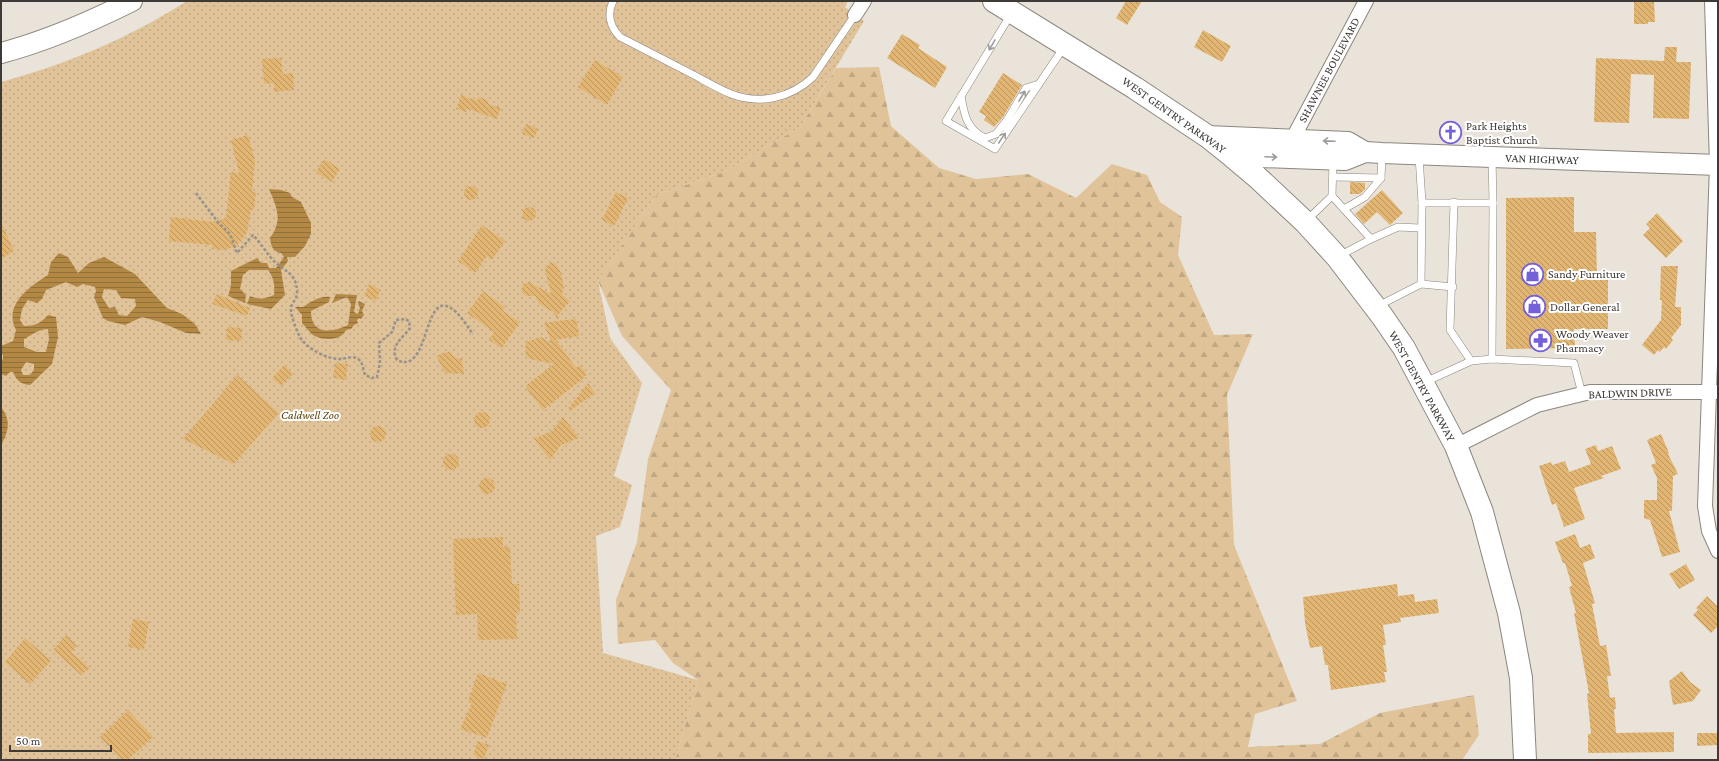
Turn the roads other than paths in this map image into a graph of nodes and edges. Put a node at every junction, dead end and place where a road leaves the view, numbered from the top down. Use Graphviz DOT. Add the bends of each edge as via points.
graph roads {
  1 [pos="132,1"];
  2 [pos="613,1"];
  3 [pos="864,1"];
  4 [pos="1366,1"];
  5 [pos="1712,1"];
  6 [pos="1003,6"];
  7 [pos="855,15"];
  8 [pos="1066,45"];
  9 [pos="1,53"];
  10 [pos="1039,84"];
  11 [pos="961,96"];
  12 [pos="1207,136"];
  13 [pos="1292,140"];
  14 [pos="1373,152"];
  15 [pos="1419,154"];
  16 [pos="1232,156"];
  17 [pos="1492,157"];
  18 [pos="1717,165"];
  19 [pos="1333,168"];
  20 [pos="1381,178"];
  21 [pos="1332,196"];
  22 [pos="1454,202"];
  23 [pos="1422,203"];
  24 [pos="1493,203"];
  25 [pos="1344,209"];
  26 [pos="1305,222"];
  27 [pos="1420,228"];
  28 [pos="1372,239"];
  29 [pos="1337,257"];
  30 [pos="1421,284"];
  31 [pos="1453,287"];
  32 [pos="1376,307"];
  33 [pos="1492,359"];
  34 [pos="1471,361"];
  35 [pos="1423,382"];
  36 [pos="1714,392"];
  37 [pos="1582,394"];
  38 [pos="1456,446"];
  39 [pos="1718,551"];
  40 [pos="1525,760"];
  1 -- 9 [label="main road" via="59,34"];
  2 -- 7 [label="lane" via="609,14 614,32 620,37 732,94 761,99 786,95 806,84"];
  3 -- 7 [label="street"];
  4 -- 13 [label="street, SHAWNEE BOULEVARD"];
  5 -- 18 [label="street"];
  6 -- 8 [label="main road, WEST GENTRY PARKWAY"];
  6 -- 11 [label="lane, one-way"];
  8 -- 10 [label="lane"];
  8 -- 12 [label="main road, WEST GENTRY PARKWAY"];
  11 -- 10 [label="lane, one-way" via="964,113 970,126 976,134 985,138 1000,130 1026,88"];
  11 -- 10 [label="lane, one-way" via="946,121 995,149"];
  12 -- 13 [label="main road, VAN HIGHWAY"];
  12 -- 16 [label="main road, WEST GENTRY PARKWAY"];
  14 -- 13 [label="main road, VAN HIGHWAY, one-way" via="1348,142"];
  14 -- 15 [label="main road, VAN HIGHWAY"];
  14 -- 19 [label="main road, VAN HIGHWAY" via="1345,160"];
  14 -- 20 [label="lane"];
  15 -- 17 [label="main road, VAN HIGHWAY"];
  15 -- 23 [label="lane"];
  16 -- 19 [label="main road, VAN HIGHWAY, one-way"];
  16 -- 26 [label="main road, WEST GENTRY PARKWAY"];
  17 -- 18 [label="main road, VAN HIGHWAY"];
  17 -- 24 [label="lane"];
  18 -- 36 [label="street"];
  19 -- 20 [label="lane"];
  19 -- 21 [label="lane"];
  20 -- 25 [label="lane" via="1365,197"];
  21 -- 25 [label="lane"];
  21 -- 26 [label="lane"];
  22 -- 23 [label="lane"];
  22 -- 24 [label="lane"];
  22 -- 31 [label="lane"];
  23 -- 27 [label="lane"];
  24 -- 33 [label="lane"];
  25 -- 28 [label="lane"];
  26 -- 29 [label="main road, WEST GENTRY PARKWAY"];
  27 -- 28 [label="lane" via="1398,227"];
  27 -- 30 [label="lane"];
  28 -- 29 [label="lane"];
  29 -- 32 [label="main road, WEST GENTRY PARKWAY"];
  30 -- 31 [label="lane"];
  30 -- 32 [label="lane"];
  31 -- 34 [label="lane" via="1450,330"];
  32 -- 35 [label="main road, WEST GENTRY PARKWAY"];
  33 -- 34 [label="lane"];
  33 -- 37 [label="lane" via="1574,364"];
  34 -- 35 [label="lane"];
  35 -- 38 [label="main road, WEST GENTRY PARKWAY"];
  36 -- 37 [label="street, BALDWIN DRIVE" via="1621,391"];
  36 -- 39 [label="street" via="1705,506 1709,530"];
  37 -- 38 [label="street, BALDWIN DRIVE" via="1537,405"];
  38 -- 40 [label="main road, WEST GENTRY PARKWAY" via="1482,512 1509,613 1521,678"];
}
